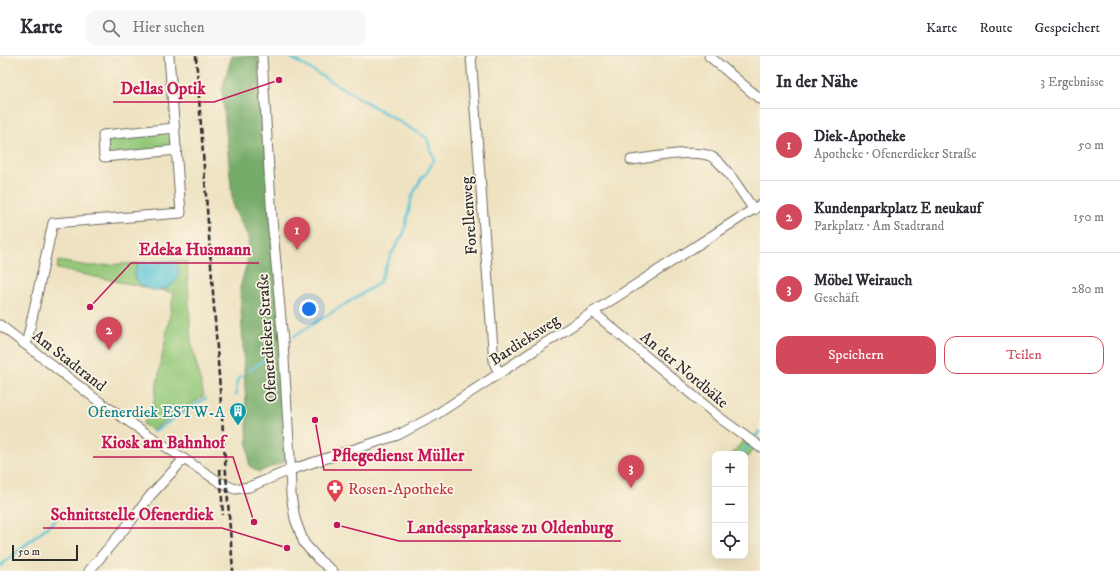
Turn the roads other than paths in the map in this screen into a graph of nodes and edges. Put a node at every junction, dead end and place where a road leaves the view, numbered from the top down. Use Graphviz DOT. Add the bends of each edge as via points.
graph roads {
  1 [pos="169,56"];
  2 [pos="262,56"];
  3 [pos="471,56"];
  4 [pos="709,56"];
  5 [pos="760,99"];
  6 [pos="175,128"];
  7 [pos="177,150"];
  8 [pos="631,160"];
  9 [pos="757,208"];
  10 [pos="593,312"];
  11 [pos="0,325"];
  12 [pos="25,344"];
  13 [pos="501,372"];
  14 [pos="760,447"];
  15 [pos="184,459"];
  16 [pos="290,470"];
  17 [pos="89,571"];
  18 [pos="332,571"];
  1 -- 6 [label="street"];
  2 -- 16 [label="street, Ofenerdieker Straße"];
  3 -- 13 [label="street, Forellenweg" via="494,362"];
  4 -- 5 [label="street"];
  6 -- 7 [label="street"];
  6 -- 7 [label="street" via="102,135 104,157"];
  7 -- 12 [label="street" via="181,213 53,223"];
  8 -- 9 [label="street" via="695,152 713,157 726,169"];
  9 -- 10 [label="street, Bardieksweg"];
  10 -- 13 [label="street, Bardieksweg"];
  10 -- 14 [label="street, An der Nordbäke" via="720,418"];
  11 -- 12 [label="street, Am Stadtrand"];
  12 -- 15 [label="street, Am Stadtrand" via="97,400"];
  13 -- 16 [label="street, Bardieksweg" via="434,416 398,435"];
  15 -- 16 [label="street, Am Stadtrand" via="235,489 249,487"];
  15 -- 17 [label="street"];
  16 -- 18 [label="street, Ofenerdieker Straße" via="295,519 304,543"];
}
